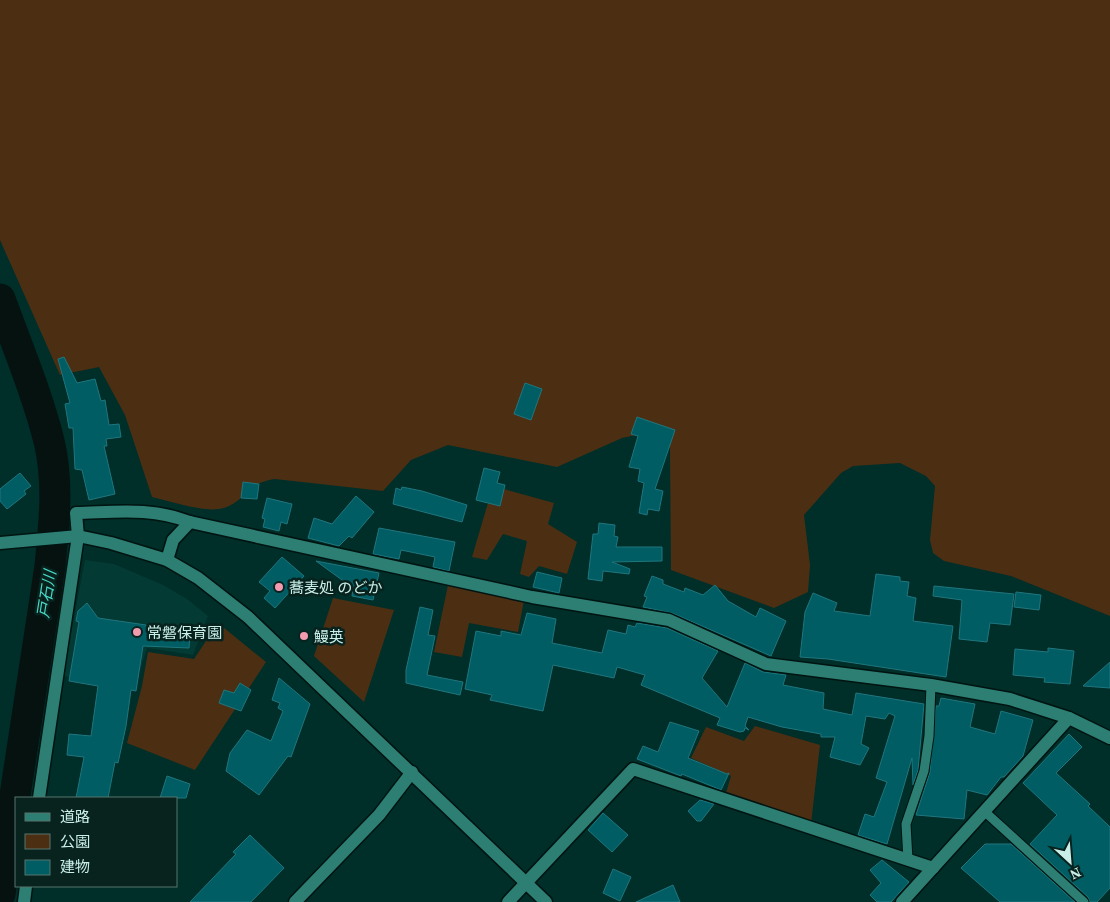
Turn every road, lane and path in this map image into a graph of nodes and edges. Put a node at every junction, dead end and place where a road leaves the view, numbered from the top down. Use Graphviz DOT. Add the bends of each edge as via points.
graph roads {
  1 [pos="190,522"];
  2 [pos="74,537"];
  3 [pos="0,543"];
  4 [pos="167,560"];
  5 [pos="930,685"];
  6 [pos="1069,718"];
  7 [pos="1110,738"];
  8 [pos="412,772"];
  9 [pos="39,797"];
  10 [pos="984,811"];
  11 [pos="908,860"];
  12 [pos="933,868"];
  13 [pos="526,884"];
  14 [pos="26,887"];
  15 [pos="24,902"];
  16 [pos="295,902"];
  17 [pos="508,902"];
  18 [pos="546,902"];
  19 [pos="902,902"];
  20 [pos="1084,902"];
  1 -- 2 [label="street" via="149,511 76,513"];
  1 -- 4 [label="street" via="174,540"];
  1 -- 5 [label="street" via="532,597 669,620 766,664"];
  2 -- 3 [label="street"];
  2 -- 4 [label="street" via="102,541"];
  2 -- 9 [label="street"];
  4 -- 8 [label="street" via="198,578 248,617"];
  5 -- 6 [label="street" via="1010,699"];
  5 -- 11 [label="lane" via="929,736 924,771 906,824"];
  6 -- 7 [label="street"];
  6 -- 10 [label="street"];
  8 -- 13 [label="street"];
  8 -- 16 [label="street" via="379,815"];
  10 -- 12 [label="street"];
  10 -- 20 [label="lane"];
  11 -- 12 [label="street"];
  11 -- 13 [label="street" via="633,769"];
  12 -- 19 [label="street"];
  13 -- 17 [label="street"];
  13 -- 18 [label="street"];
  14 -- 15 [label="street"];
}
